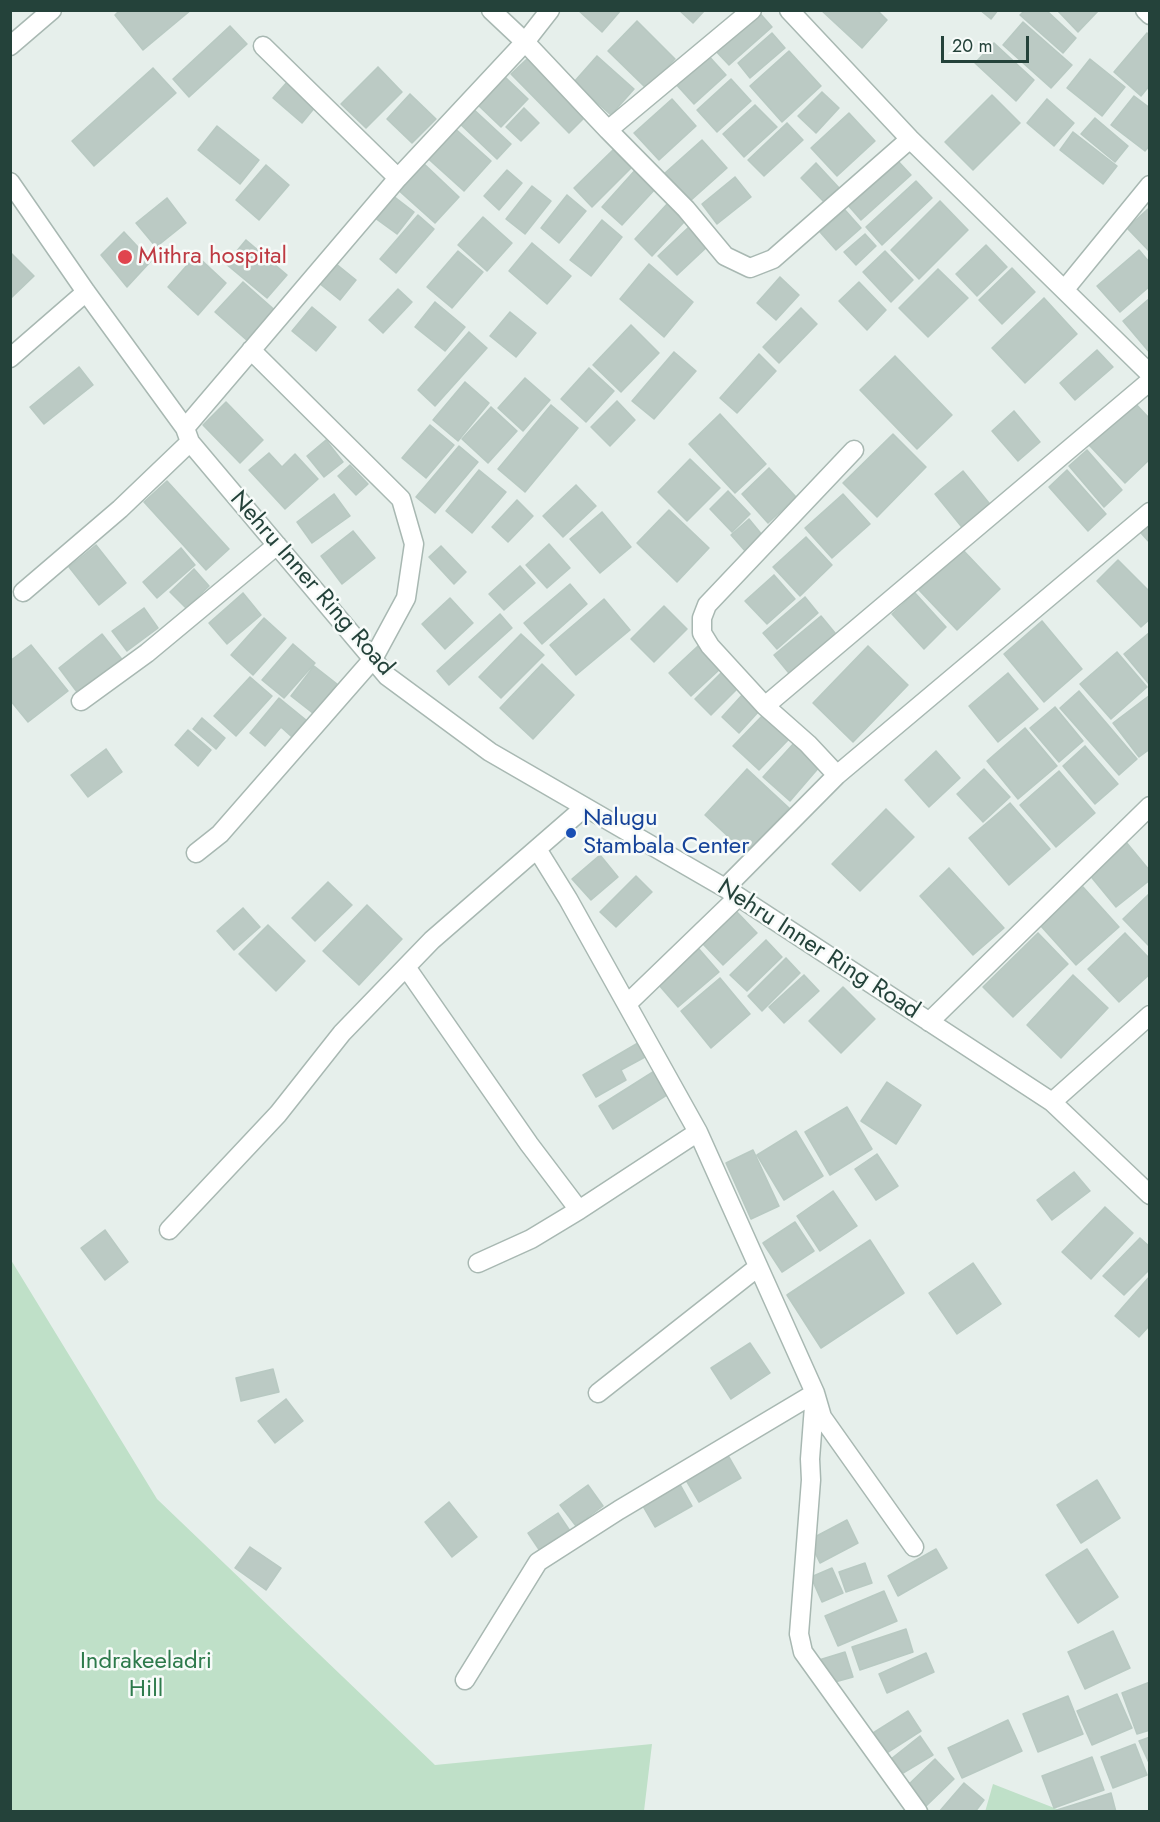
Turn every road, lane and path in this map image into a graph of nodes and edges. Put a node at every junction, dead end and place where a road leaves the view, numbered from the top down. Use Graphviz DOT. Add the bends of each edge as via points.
graph roads {
  1 [pos="52,10"];
  2 [pos="491,10"];
  3 [pos="550,10"];
  4 [pos="752,10"];
  5 [pos="789,10"];
  6 [pos="1145,10"];
  7 [pos="1149,15"];
  8 [pos="525,42"];
  9 [pos="10,46"];
  10 [pos="263,46"];
  11 [pos="608,130"];
  12 [pos="910,139"];
  13 [pos="398,178"];
  14 [pos="10,182"];
  15 [pos="1149,185"];
  16 [pos="1065,289"];
  17 [pos="86,292"];
  18 [pos="251,350"];
  19 [pos="10,358"];
  20 [pos="1149,374"];
  21 [pos="1149,381"];
  22 [pos="188,435"];
  23 [pos="854,450"];
  24 [pos="1149,512"];
  25 [pos="277,545"];
  26 [pos="23,592"];
  27 [pos="373,659"];
  28 [pos="81,701"];
  29 [pos="765,706"];
  30 [pos="837,775"];
  31 [pos="1149,806"];
  32 [pos="585,807"];
  33 [pos="537,849"];
  34 [pos="196,853"];
  35 [pos="731,892"];
  36 [pos="406,967"];
  37 [pos="627,1005"];
  38 [pos="1149,1015"];
  39 [pos="929,1022"];
  40 [pos="1052,1102"];
  41 [pos="698,1132"];
  42 [pos="1149,1195"];
  43 [pos="579,1210"];
  44 [pos="169,1230"];
  45 [pos="478,1263"];
  46 [pos="758,1267"];
  47 [pos="814,1393"];
  48 [pos="598,1394"];
  49 [pos="914,1547"];
  50 [pos="465,1680"];
  51 [pos="918,1812"];
  1 -- 9 [label="street"];
  2 -- 8 [label="street"];
  3 -- 8 [label="street"];
  4 -- 11 [label="street"];
  5 -- 12 [label="street"];
  6 -- 7 [label="street"];
  8 -- 11 [label="street"];
  8 -- 13 [label="street"];
  10 -- 13 [label="street"];
  11 -- 12 [label="street" via="725,255 750,268 773,259"];
  12 -- 16 [label="street"];
  13 -- 18 [label="street"];
  14 -- 17 [label="street, Nehru Inner Ring Road"];
  15 -- 16 [label="street"];
  16 -- 20 [label="street"];
  17 -- 19 [label="street"];
  17 -- 22 [label="street, Nehru Inner Ring Road"];
  18 -- 22 [label="street"];
  18 -- 27 [label="street" via="401,499 414,544 406,598"];
  21 -- 29 [label="street"];
  22 -- 25 [label="street, Nehru Inner Ring Road"];
  22 -- 26 [label="street" via="120,509"];
  23 -- 29 [label="street" via="707,605 702,618 702,633 710,646"];
  24 -- 30 [label="street"];
  25 -- 27 [label="street, Nehru Inner Ring Road"];
  25 -- 28 [label="street" via="147,653"];
  27 -- 32 [label="street, Nehru Inner Ring Road" via="387,676 490,752"];
  27 -- 34 [label="street" via="220,834"];
  29 -- 30 [label="street"];
  30 -- 35 [label="street"];
  31 -- 39 [label="street"];
  32 -- 33 [label="street"];
  32 -- 35 [label="street, Nehru Inner Ring Road"];
  33 -- 36 [label="street"];
  33 -- 37 [label="street"];
  35 -- 37 [label="street"];
  35 -- 39 [label="street, Nehru Inner Ring Road"];
  36 -- 43 [label="street"];
  36 -- 44 [label="street" via="342,1033 278,1114"];
  37 -- 41 [label="street"];
  38 -- 40 [label="street"];
  39 -- 40 [label="street, Nehru Inner Ring Road"];
  40 -- 42 [label="street, Nehru Inner Ring Road"];
  41 -- 43 [label="street"];
  41 -- 46 [label="street"];
  43 -- 45 [label="street" via="531,1239"];
  46 -- 47 [label="street"];
  46 -- 48 [label="street"];
  47 -- 49 [label="street" via="822,1417"];
  47 -- 50 [label="street" via="538,1562"];
  47 -- 51 [label="street" via="799,1634 803,1652"];
}
